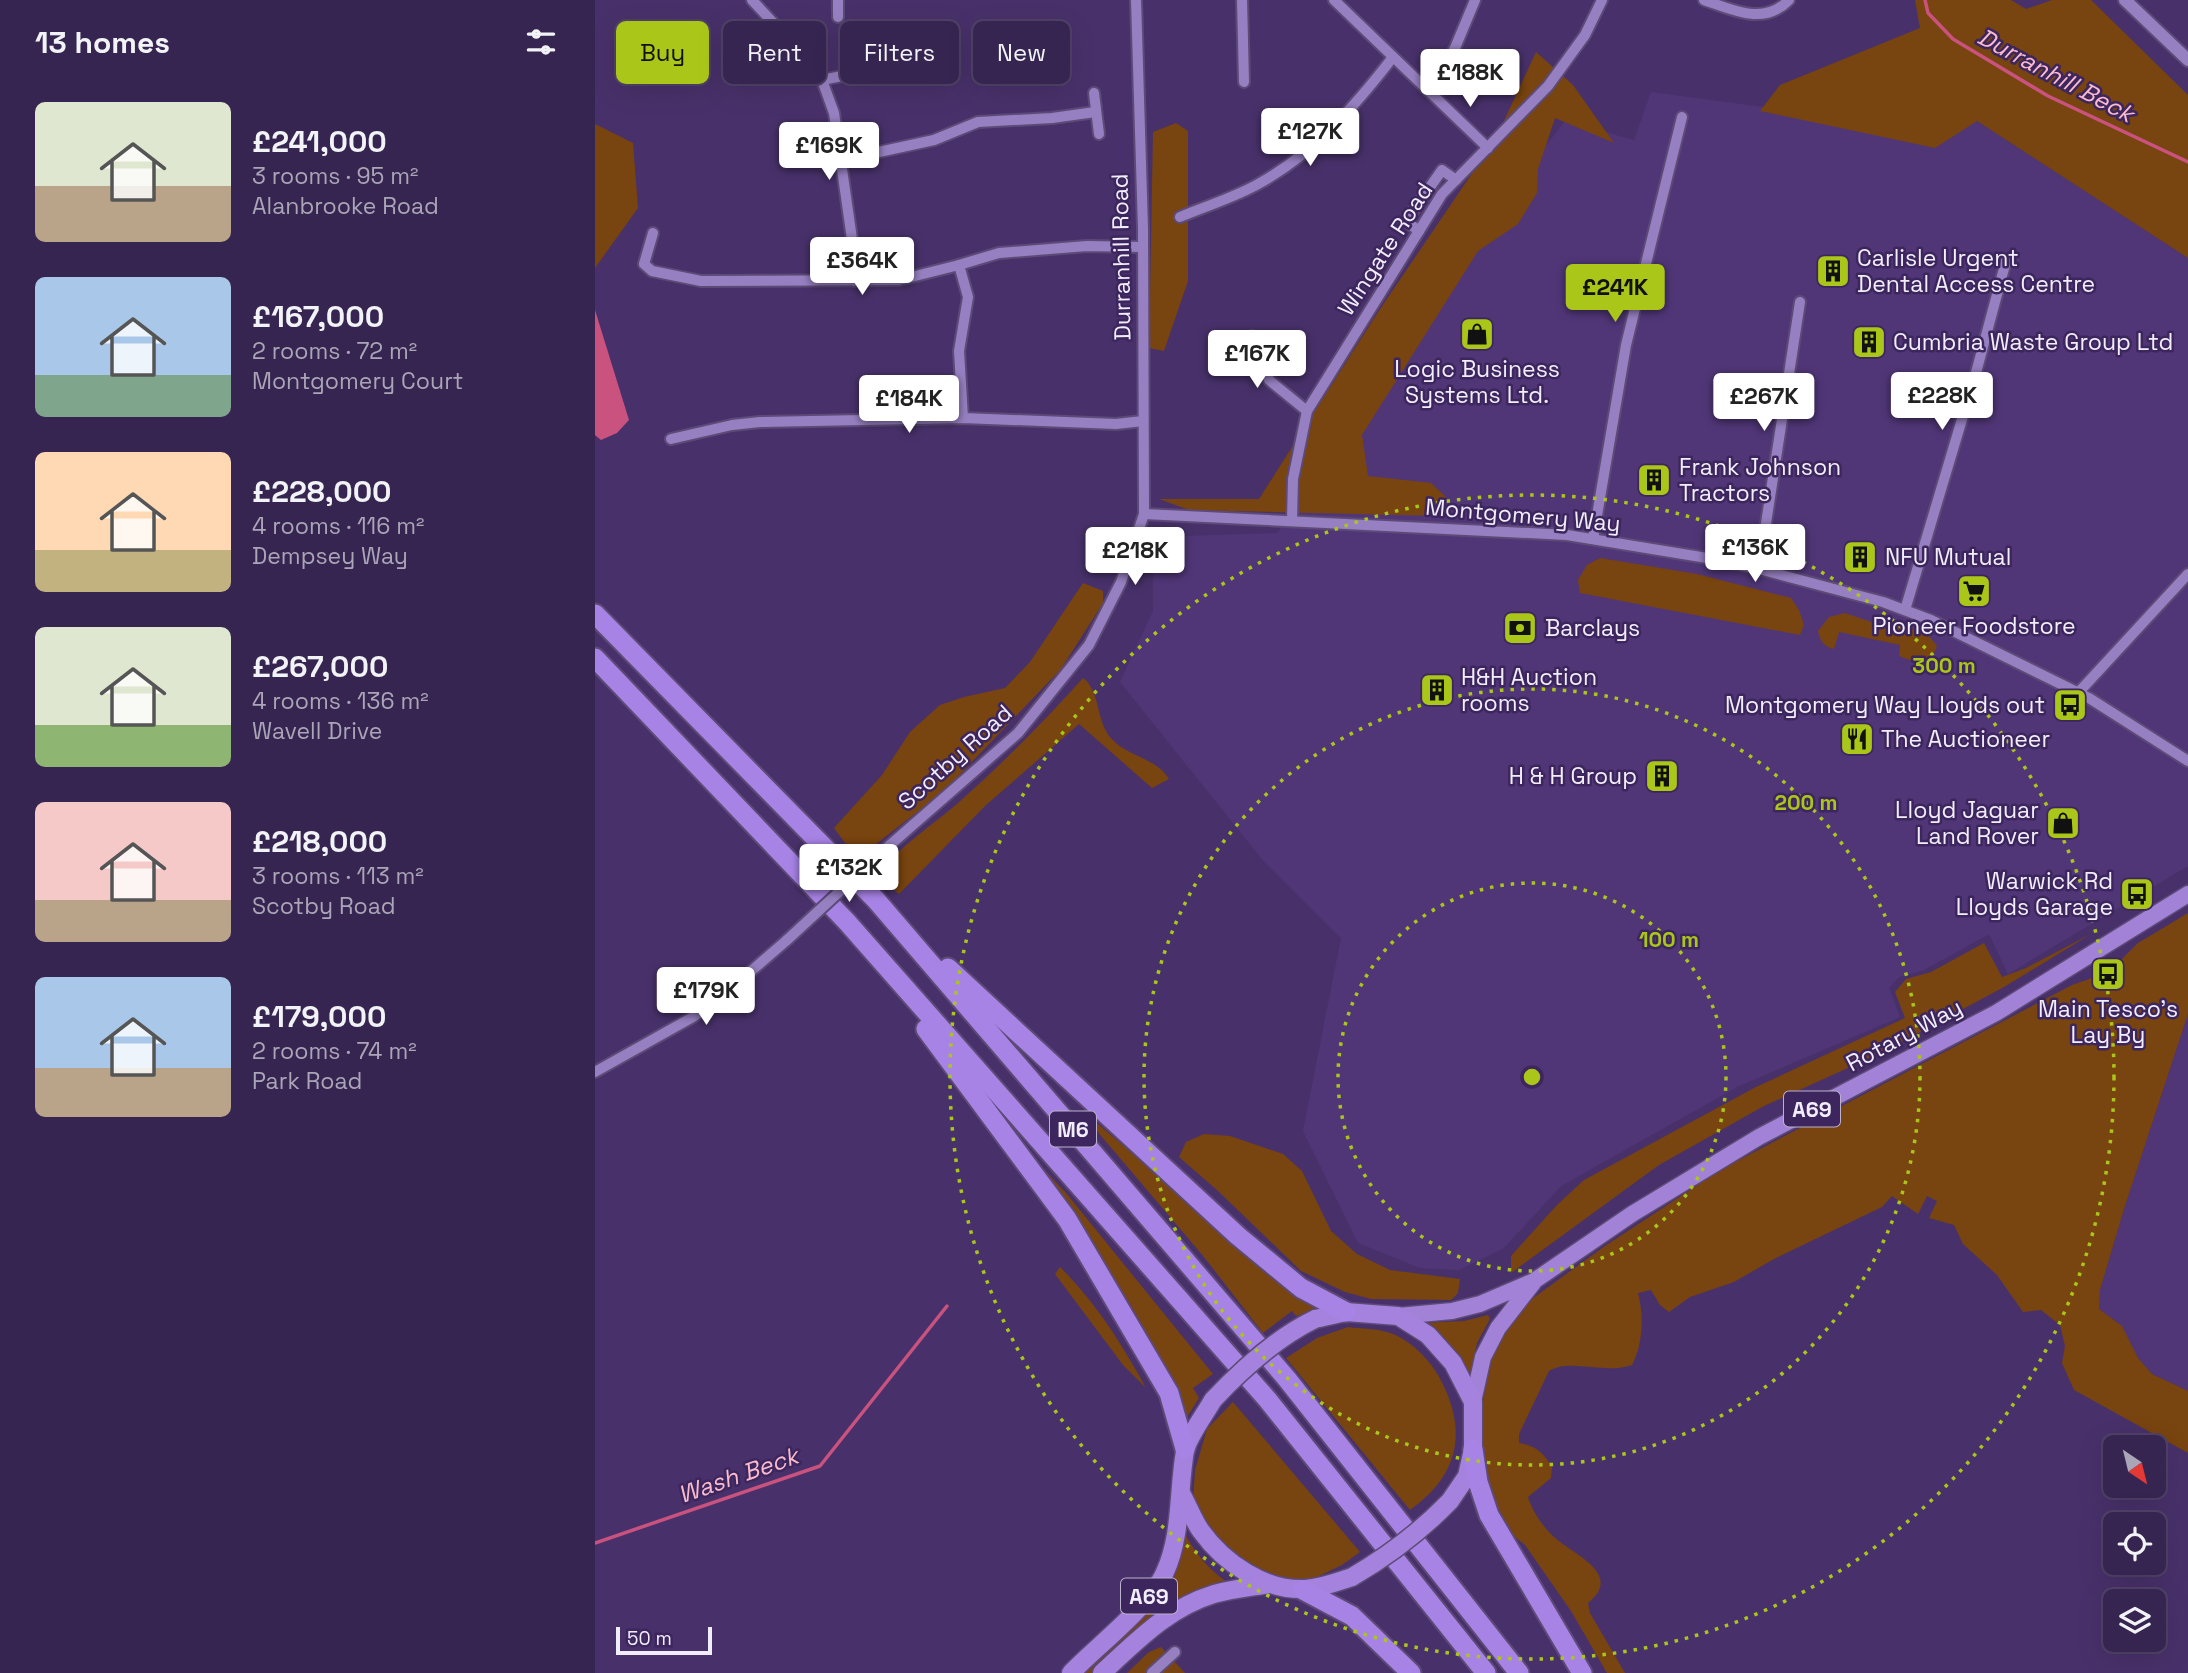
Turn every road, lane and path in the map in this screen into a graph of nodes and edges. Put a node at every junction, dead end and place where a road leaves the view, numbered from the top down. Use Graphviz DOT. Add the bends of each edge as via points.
graph roads {
  1 [pos="838,0"];
  2 [pos="1136,0"];
  3 [pos="1242,0"];
  4 [pos="1333,0"];
  5 [pos="1475,0"];
  6 [pos="1602,0"];
  7 [pos="1704,0"];
  8 [pos="1789,0"];
  9 [pos="2125,0"];
  10 [pos="754,1"];
  11 [pos="838,18"];
  12 [pos="772,21"];
  13 [pos="1393,57"];
  14 [pos="2188,60"];
  15 [pos="1244,82"];
  16 [pos="823,84"];
  17 [pos="1430,92"];
  18 [pos="1094,93"];
  19 [pos="1095,112"];
  20 [pos="1682,117"];
  21 [pos="1099,134"];
  22 [pos="1487,148"];
  23 [pos="842,160"];
  24 [pos="1456,180"];
  25 [pos="1180,216"];
  26 [pos="1419,231"];
  27 [pos="653,233"];
  28 [pos="1143,247"];
  29 [pos="2006,261"];
  30 [pos="959,265"];
  31 [pos="853,281"];
  32 [pos="1800,302"];
  33 [pos="1252,336"];
  34 [pos="1307,411"];
  35 [pos="963,418"];
  36 [pos="1143,421"];
  37 [pos="671,439"];
  38 [pos="1144,514"];
  39 [pos="1292,520"];
  40 [pos="1593,539"];
  41 [pos="1759,569"];
  42 [pos="2188,574"];
  43 [pos="1905,610"];
  44 [pos="595,614"];
  45 [pos="595,658"];
  46 [pos="2078,693"];
  47 [pos="2188,761"];
  48 [pos="2188,894"];
  49 [pos="876,900"];
  50 [pos="847,922"];
  51 [pos="595,1072"];
  52 [pos="1534,1281"];
  53 [pos="1346,1312"];
  54 [pos="1398,1316"];
  55 [pos="1473,1402"];
  56 [pos="1185,1449"];
  57 [pos="1473,1450"];
  58 [pos="1181,1493"];
  59 [pos="1269,1584"];
  60 [pos="1303,1590"];
  61 [pos="1175,1652"];
  62 [pos="1071,1673"];
  63 [pos="1102,1673"];
  64 [pos="1152,1673"];
  65 [pos="1411,1673"];
  66 [pos="1486,1673"];
  67 [pos="1519,1673"];
  68 [pos="1582,1673"];
  1 -- 11 [label="street"];
  2 -- 28 [label="street, Durranhill Road"];
  3 -- 15 [label="street"];
  4 -- 13 [label="street"];
  5 -- 17 [label="street"];
  6 -- 22 [label="street, Wingate Road" via="1585,35 1548,86"];
  7 -- 8 [label="street" via="1753,15 1781,8"];
  9 -- 14 [label="street"];
  10 -- 12 [label="street"];
  13 -- 17 [label="street"];
  13 -- 25 [label="street" via="1311,148 1260,184"];
  16 -- 23 [label="street"];
  17 -- 22 [label="street"];
  18 -- 19 [label="street"];
  19 -- 21 [label="street"];
  19 -- 23 [label="street" via="978,122 934,140"];
  20 -- 40 [label="street" via="1626,345"];
  22 -- 24 [label="street, Wingate Road"];
  23 -- 31 [label="street"];
  24 -- 26 [label="street, Wingate Road"];
  24 -- 26 [label="street" via="1442,170 1406,221"];
  26 -- 34 [label="street, Wingate Road"];
  27 -- 31 [label="street" via="644,264 653,271 701,281"];
  28 -- 30 [label="street" via="999,253"];
  28 -- 36 [label="street, Durranhill Road"];
  29 -- 43 [label="street"];
  30 -- 31 [label="street" via="899,280"];
  30 -- 35 [label="street" via="968,297 959,351"];
  32 -- 41 [label="street"];
  33 -- 34 [label="street" via="1269,380"];
  34 -- 39 [label="street, Wingate Road" via="1293,479"];
  35 -- 36 [label="street"];
  35 -- 37 [label="street" via="760,422"];
  36 -- 38 [label="street, Durranhill Road"];
  38 -- 39 [label="street, Montgomery Way"];
  38 -- 51 [label="street, Scotby Road, bridge" via="1121,582 1089,645 1018,733 727,992 693,1017"];
  39 -- 40 [label="street, Montgomery Way"];
  40 -- 41 [label="street, Montgomery Way"];
  41 -- 43 [label="street, Montgomery Way"];
  42 -- 46 [label="street"];
  43 -- 46 [label="street, Montgomery Way"];
  44 -- 49 [label="highway, M6"];
  45 -- 50 [label="highway, M6"];
  46 -- 47 [label="street, Montgomery Way"];
  48 -- 52 [label="main road, Rotary Way / A69" via="1996,1013 1759,1137 1632,1214"];
  49 -- 53 [label="highway" via="1238,1236 1301,1288"];
  49 -- 67 [label="highway, M6" via="1287,1379"];
  50 -- 56 [label="highway" via="1067,1219 1169,1393"];
  50 -- 66 [label="highway, M6" via="1267,1399"];
  52 -- 54 [label="main road, Rotary Way / A69" via="1480,1304"];
  52 -- 55 [label="main road, Rotary Way / A69" via="1498,1328 1483,1357"];
  53 -- 54 [label="highway, A69"];
  53 -- 56 [label="highway, A69, bridge" via="1295,1329 1235,1376 1213,1400"];
  54 -- 55 [label="highway, A69" via="1428,1335 1453,1363"];
  55 -- 57 [label="highway, A69"];
  56 -- 58 [label="highway"];
  57 -- 60 [label="highway, A69, bridge" via="1467,1476 1432,1519 1352,1577"];
  57 -- 68 [label="highway" via="1489,1515"];
  58 -- 59 [label="highway" via="1201,1531 1233,1564"];
  58 -- 62 [label="highway, A69" via="1165,1573 1131,1615"];
  59 -- 60 [label="highway"];
  59 -- 63 [label="highway, A69" via="1215,1594 1178,1609 1153,1625"];
  60 -- 65 [label="highway" via="1352,1616"];
  61 -- 64 [label="street"];
}
